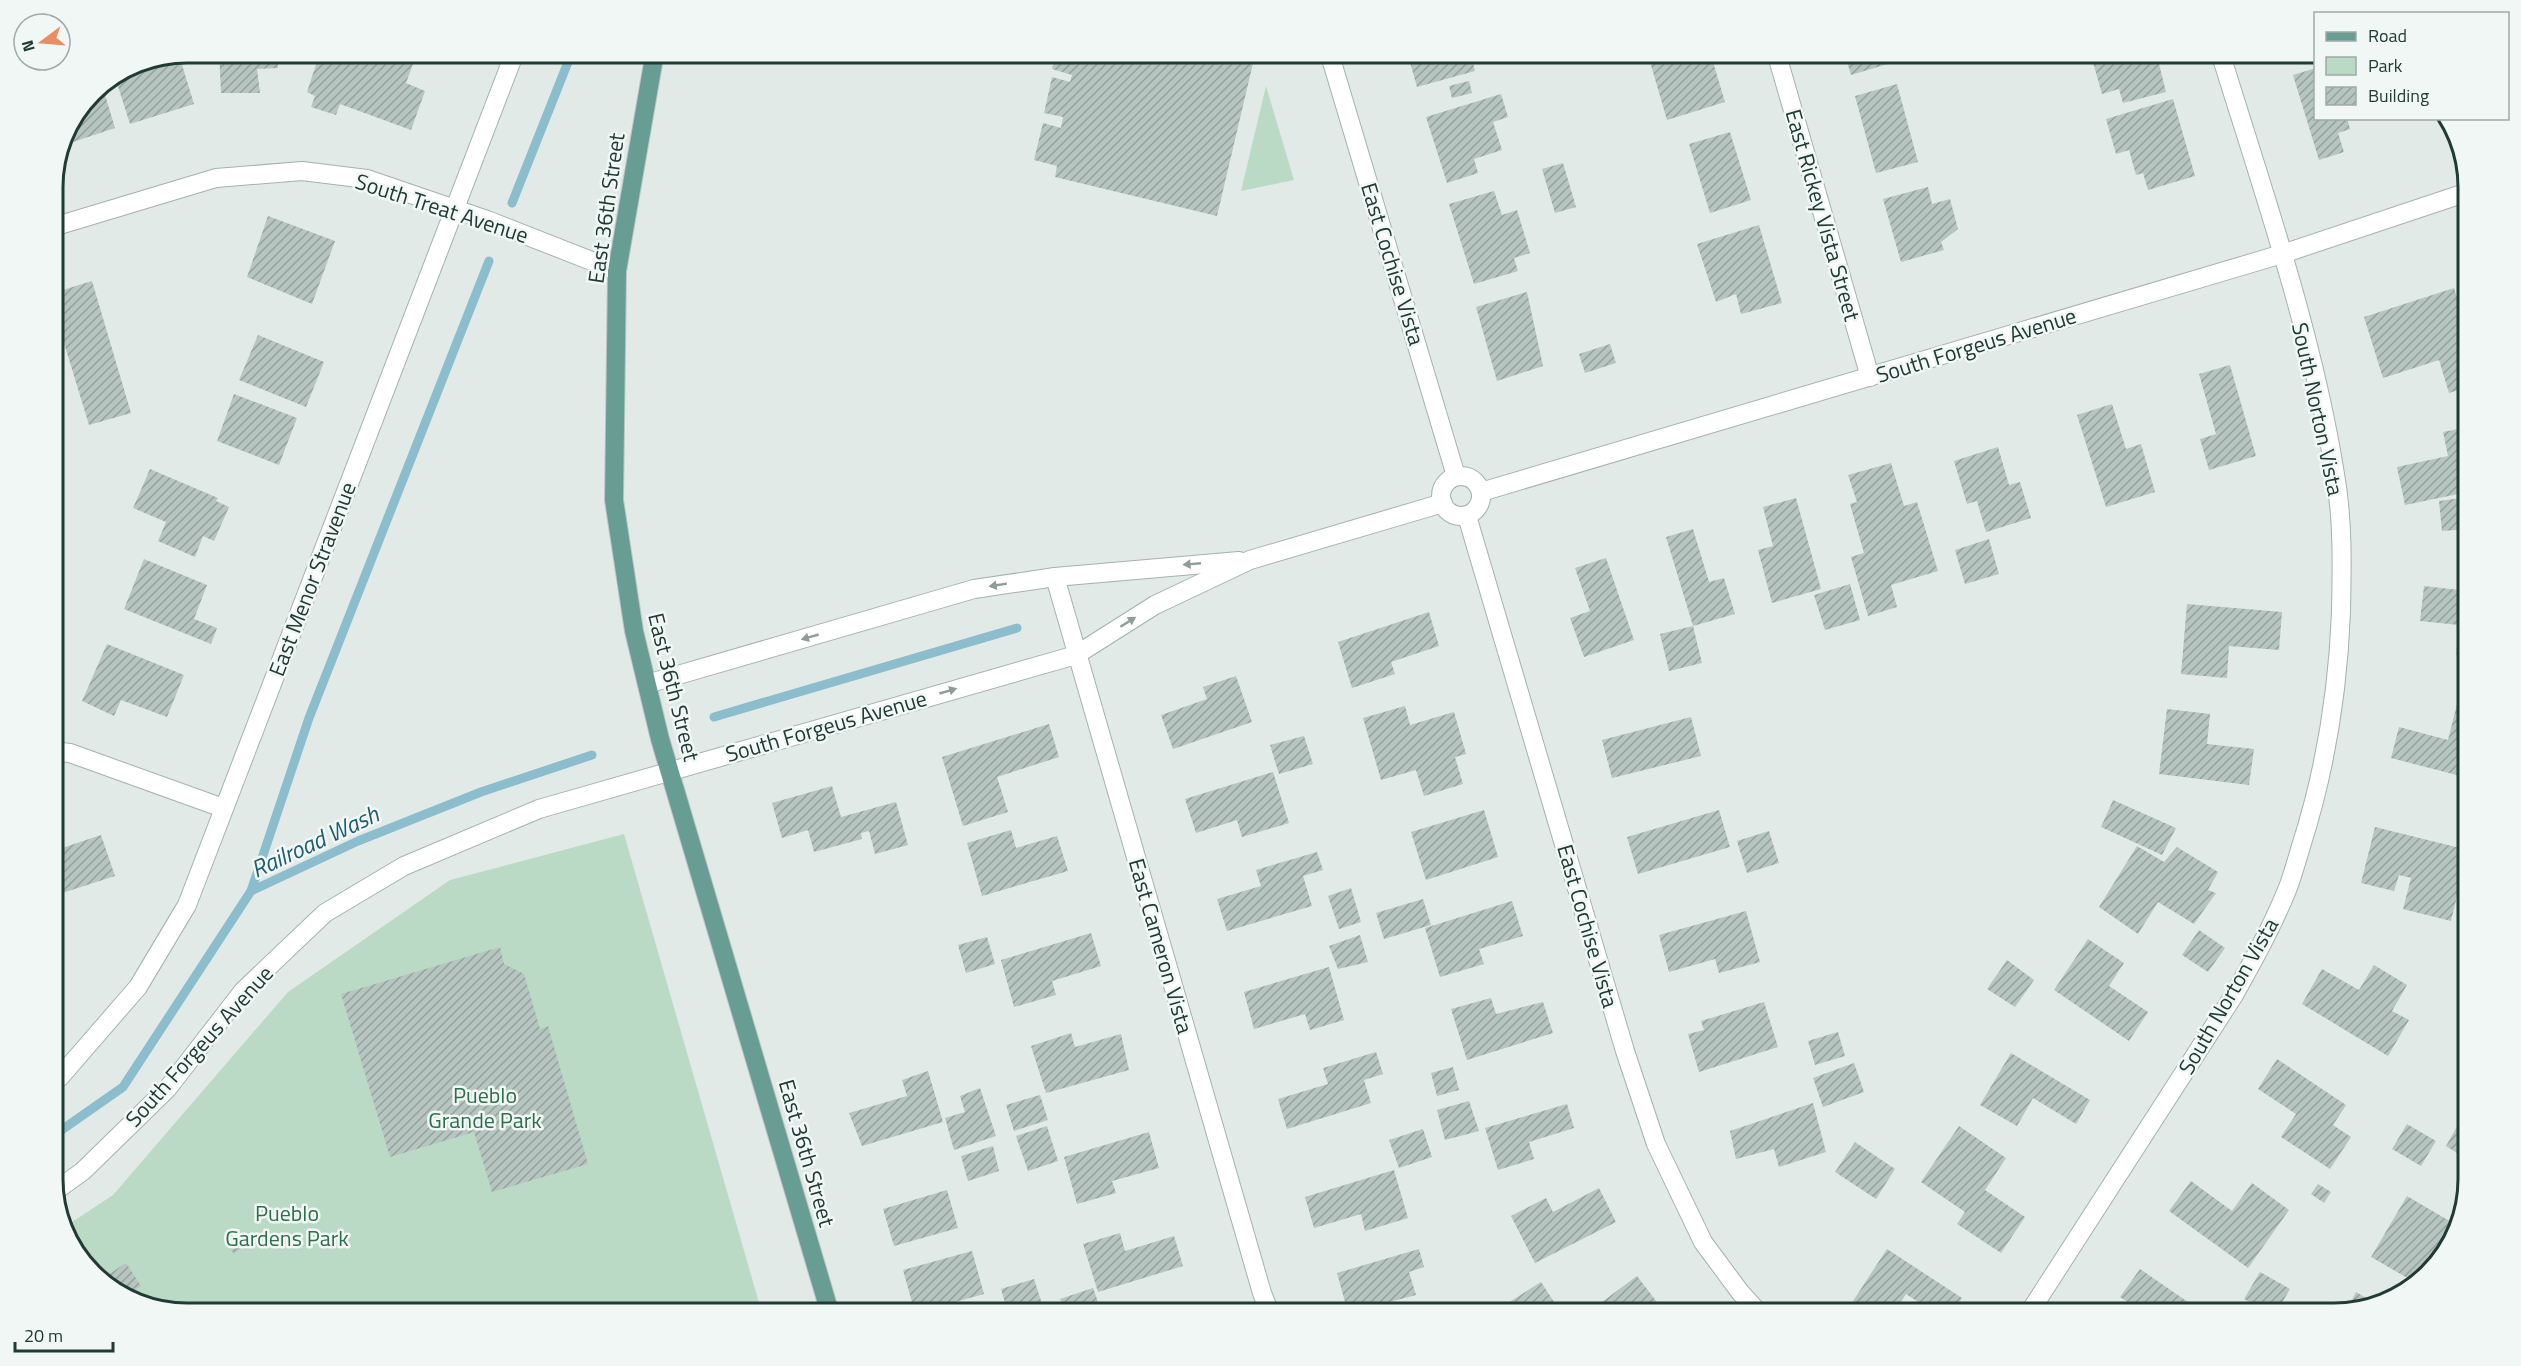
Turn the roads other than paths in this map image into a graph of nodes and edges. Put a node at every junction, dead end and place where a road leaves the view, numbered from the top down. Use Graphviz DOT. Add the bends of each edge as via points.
graph roads {
  1 [pos="511,63"];
  2 [pos="653,63"];
  3 [pos="1332,63"];
  4 [pos="1779,63"];
  5 [pos="2223,63"];
  6 [pos="2458,195"];
  7 [pos="457,209"];
  8 [pos="63,223"];
  9 [pos="2282,254"];
  10 [pos="617,270"];
  11 [pos="1870,377"];
  12 [pos="1456,476"];
  13 [pos="1481,492"];
  14 [pos="1443,503"];
  15 [pos="1467,516"];
  16 [pos="1250,560"];
  17 [pos="1055,577"];
  18 [pos="1076,655"];
  19 [pos="647,684"];
  20 [pos="63,752"];
  21 [pos="669,771"];
  22 [pos="223,808"];
  23 [pos="63,1072"];
  24 [pos="63,1185"];
  25 [pos="827,1303"];
  26 [pos="1266,1303"];
  27 [pos="1750,1303"];
  28 [pos="2036,1303"];
  1 -- 7 [label="street, East Menor Stravenue"];
  2 -- 10 [label="main road, East 36th Street"];
  3 -- 12 [label="street, East Cochise Vista"];
  4 -- 11 [label="street, East Rickey Vista Street"];
  5 -- 9 [label="street, South Norton Vista"];
  6 -- 9 [label="street, South Forgeus Avenue"];
  7 -- 8 [label="street, South Treat Avenue" via="367,179 302,171 216,178"];
  7 -- 10 [label="street, South Treat Avenue"];
  7 -- 22 [label="street, East Menor Stravenue"];
  9 -- 11 [label="street, South Forgeus Avenue"];
  9 -- 28 [label="street, South Norton Vista" via="2330,444 2343,560 2339,669 2317,796 2288,888 2262,945 2234,995"];
  10 -- 19 [label="main road, East 36th Street" via="614,500 634,631"];
  11 -- 13 [label="street, South Forgeus Avenue"];
  12 -- 13 [label="street" via="1469,477"];
  12 -- 14 [label="street" via="1442,490"];
  13 -- 15 [label="street" via="1476,511"];
  14 -- 15 [label="street" via="1451,513"];
  14 -- 16 [label="street, South Forgeus Avenue"];
  15 -- 27 [label="street, East Cochise Vista" via="1656,1144 1703,1242"];
  16 -- 17 [label="street, South Forgeus Avenue, one-way"];
  18 -- 16 [label="street, South Forgeus Avenue, one-way" via="1155,605"];
  17 -- 18 [label="street, East Cameron Vista"];
  17 -- 19 [label="street, South Forgeus Avenue, one-way" via="974,589"];
  21 -- 18 [label="street, South Forgeus Avenue, one-way"];
  18 -- 26 [label="street, East Cameron Vista"];
  19 -- 21 [label="main road, East 36th Street"];
  20 -- 22 [label="street"];
  21 -- 24 [label="street, South Forgeus Avenue" via="540,809 404,866 325,913 243,991 168,1088"];
  21 -- 25 [label="main road, East 36th Street"];
  22 -- 23 [label="street, East Menor Stravenue" via="186,905 138,987"];
}
